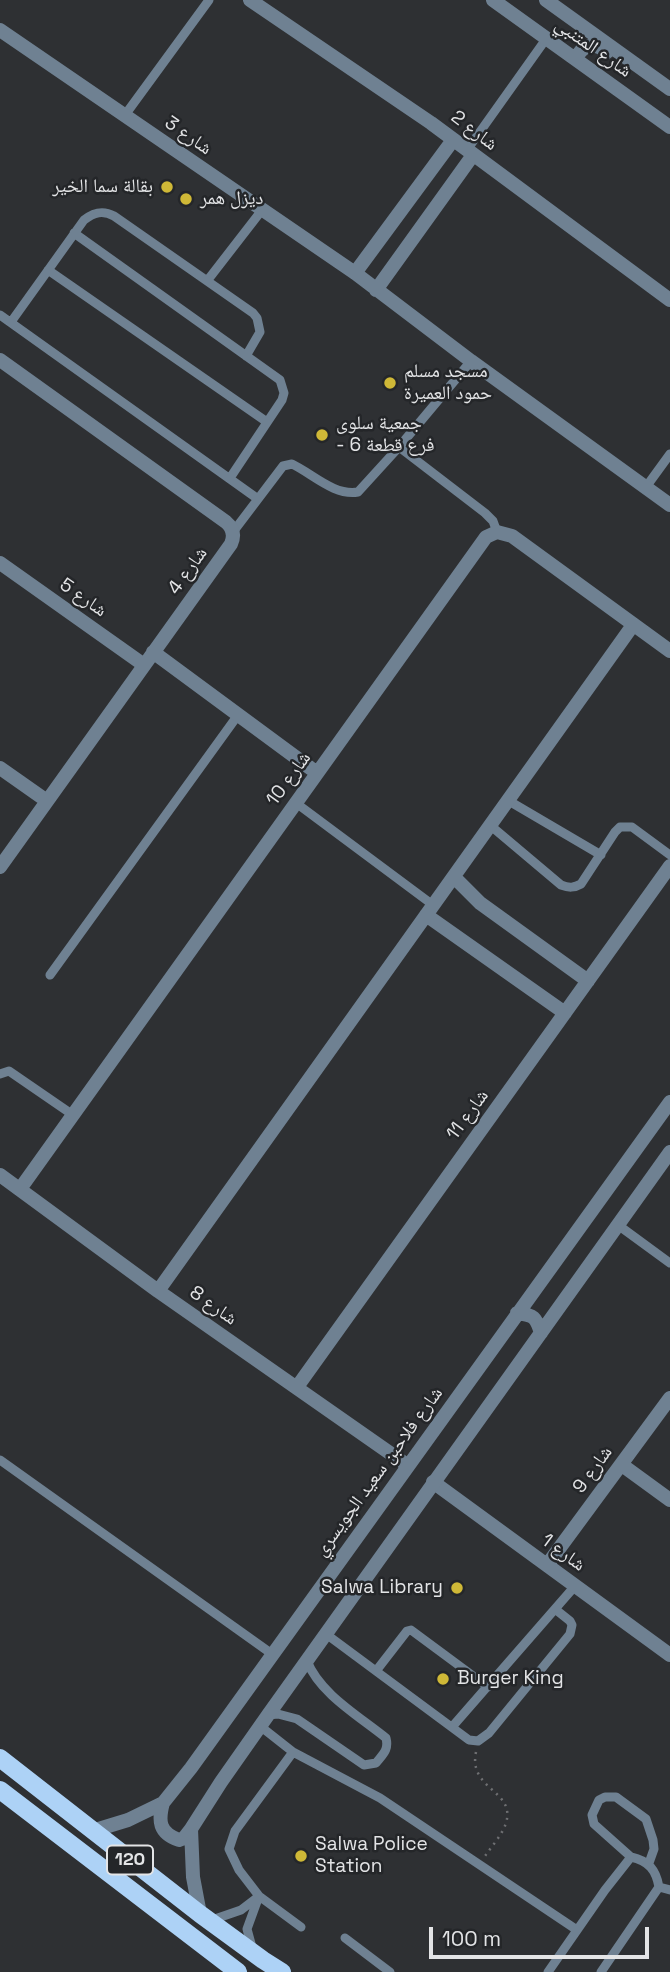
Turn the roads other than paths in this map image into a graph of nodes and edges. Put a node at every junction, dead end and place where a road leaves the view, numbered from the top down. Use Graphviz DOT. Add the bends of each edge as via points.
graph roads {
  1 [pos="209,0"];
  2 [pos="250,0"];
  3 [pos="493,0"];
  4 [pos="546,0"];
  5 [pos="0,30"];
  6 [pos="547,39"];
  7 [pos="576,59"];
  8 [pos="670,89"];
  9 [pos="670,99"];
  10 [pos="125,115"];
  11 [pos="670,127"];
  12 [pos="453,140"];
  13 [pos="470,152"];
  14 [pos="262,210"];
  15 [pos="74,233"];
  16 [pos="48,270"];
  17 [pos="355,274"];
  18 [pos="207,281"];
  19 [pos="376,290"];
  20 [pos="670,300"];
  21 [pos="0,315"];
  22 [pos="11,322"];
  23 [pos="246,355"];
  24 [pos="0,360"];
  25 [pos="471,361"];
  26 [pos="267,422"];
  27 [pos="399,447"];
  28 [pos="670,454"];
  29 [pos="229,478"];
  30 [pos="646,487"];
  31 [pos="258,499"];
  32 [pos="670,505"];
  33 [pos="233,532"];
  34 [pos="497,532"];
  35 [pos="0,563"];
  36 [pos="633,625"];
  37 [pos="670,651"];
  38 [pos="153,652"];
  39 [pos="144,664"];
  40 [pos="238,715"];
  41 [pos="0,768"];
  42 [pos="317,773"];
  43 [pos="509,801"];
  44 [pos="47,802"];
  45 [pos="296,803"];
  46 [pos="491,826"];
  47 [pos="601,855"];
  48 [pos="670,855"];
  49 [pos="670,866"];
  50 [pos="0,867"];
  51 [pos="454,877"];
  52 [pos="430,910"];
  53 [pos="50,975"];
  54 [pos="588,981"];
  55 [pos="565,1013"];
  56 [pos="0,1074"];
  57 [pos="670,1102"];
  58 [pos="73,1115"];
  59 [pos="670,1152"];
  60 [pos="0,1175"];
  61 [pos="20,1189"];
  62 [pos="618,1225"];
  63 [pos="670,1263"];
  64 [pos="158,1291"];
  65 [pos="517,1313"];
  66 [pos="541,1333"];
  67 [pos="297,1387"];
  68 [pos="670,1398"];
  69 [pos="0,1460"];
  70 [pos="407,1465"];
  71 [pos="622,1465"];
  72 [pos="433,1482"];
  73 [pos="670,1500"];
  74 [pos="547,1565"];
  75 [pos="575,1586"];
  76 [pos="555,1609"];
  77 [pos="326,1634"];
  78 [pos="272,1654"];
  79 [pos="670,1655"];
  80 [pos="307,1661"];
  81 [pos="376,1671"];
  82 [pos="488,1687"];
  83 [pos="264,1720"];
  84 [pos="453,1727"];
  85 [pos="293,1752"];
  86 [pos="0,1758"];
  87 [pos="0,1790"];
  88 [pos="163,1803"];
  89 [pos="191,1829"];
  90 [pos="92,1830"];
  91 [pos="631,1857"];
  92 [pos="649,1863"];
  93 [pos="660,1887"];
  94 [pos="670,1890"];
  95 [pos="259,1896"];
  96 [pos="205,1917"];
  97 [pos="301,1927"];
  98 [pos="577,1930"];
  99 [pos="345,1938"];
  100 [pos="253,1953"];
  101 [pos="238,1972"];
  102 [pos="282,1972"];
  103 [pos="390,1972"];
  104 [pos="548,1972"];
  105 [pos="601,1972"];
  1 -- 10 [label="lane"];
  2 -- 12 [label="street, شارع 2"];
  3 -- 6 [label="street, شارع المتنبي"];
  4 -- 8 [label="street, شارع المتنبي"];
  5 -- 10 [label="street, شارع 3"];
  6 -- 7 [label="street, شارع المتنبي"];
  6 -- 13 [label="lane"];
  7 -- 9 [label="street" via="583,48 601,47"];
  7 -- 11 [label="street, شارع المتنبي"];
  10 -- 14 [label="street, شارع 3"];
  12 -- 13 [label="street, شارع 2"];
  12 -- 17 [label="street"];
  13 -- 19 [label="street"];
  13 -- 20 [label="street, شارع 2"];
  14 -- 17 [label="street, شارع 3"];
  14 -- 18 [label="lane"];
  15 -- 16 [label="lane"];
  15 -- 18 [label="lane" via="91,214 107,212"];
  15 -- 23 [label="lane"];
  16 -- 22 [label="lane"];
  16 -- 26 [label="lane"];
  17 -- 19 [label="street, شارع 3"];
  18 -- 23 [label="lane" via="257,318 260,332"];
  19 -- 25 [label="street, شارع 3"];
  21 -- 22 [label="lane"];
  22 -- 29 [label="lane"];
  23 -- 26 [label="lane" via="283,386 282,400"];
  24 -- 33 [label="street" via="226,522"];
  25 -- 27 [label="lane"];
  25 -- 30 [label="street, شارع 3"];
  26 -- 29 [label="lane"];
  27 -- 31 [label="lane" via="358,492 337,490 292,464 283,466"];
  27 -- 34 [label="lane" via="485,513"];
  28 -- 30 [label="lane"];
  29 -- 31 [label="lane"];
  30 -- 32 [label="street, شارع 3"];
  31 -- 33 [label="lane"];
  33 -- 38 [label="street, شارع 4" via="231,544"];
  34 -- 36 [label="street" via="512,536"];
  34 -- 42 [label="street, شارع 10" via="483,541"];
  35 -- 39 [label="street, شارع 5"];
  36 -- 37 [label="street"];
  36 -- 43 [label="street"];
  38 -- 39 [label="street, شارع 4"];
  38 -- 40 [label="street"];
  39 -- 44 [label="street, شارع 4"];
  40 -- 42 [label="street"];
  40 -- 53 [label="lane"];
  41 -- 44 [label="street"];
  42 -- 45 [label="street, شارع 10"];
  43 -- 46 [label="street"];
  43 -- 47 [label="lane"];
  44 -- 50 [label="street, شارع 4"];
  45 -- 52 [label="lane"];
  45 -- 58 [label="street, شارع 10"];
  46 -- 47 [label="lane" via="568,887 581,884"];
  46 -- 51 [label="street"];
  47 -- 48 [label="lane" via="617,829 624,826"];
  49 -- 54 [label="street, شارع 11"];
  51 -- 52 [label="street"];
  51 -- 54 [label="street" via="480,903"];
  52 -- 55 [label="street"];
  52 -- 64 [label="street"];
  54 -- 55 [label="street, شارع 11"];
  55 -- 67 [label="street, شارع 11"];
  56 -- 58 [label="lane" via="9,1071"];
  57 -- 65 [label="street, شارع فلاحبن سعيد الجويسري"];
  58 -- 61 [label="street, شارع 10"];
  59 -- 62 [label="street"];
  60 -- 61 [label="street, شارع 8"];
  61 -- 64 [label="street, شارع 8"];
  62 -- 63 [label="lane"];
  62 -- 66 [label="street"];
  64 -- 67 [label="street, شارع 8"];
  65 -- 66 [label="street" via="531,1315"];
  65 -- 70 [label="street, شارع فلاحبن سعيد الجويسري"];
  66 -- 72 [label="street"];
  67 -- 70 [label="street, شارع 8"];
  68 -- 71 [label="street, شارع 9"];
  69 -- 78 [label="lane"];
  70 -- 78 [label="street, شارع فلاحبن سعيد الجويسري"];
  71 -- 73 [label="street"];
  71 -- 74 [label="street, شارع 9"];
  72 -- 74 [label="street, شارع 1"];
  72 -- 77 [label="street"];
  74 -- 75 [label="street, شارع 1"];
  75 -- 76 [label="lane"];
  75 -- 79 [label="street, شارع 1"];
  76 -- 82 [label="lane"];
  76 -- 84 [label="lane" via="570,1621 570,1634 489,1733 478,1741 469,1740"];
  77 -- 80 [label="street"];
  77 -- 81 [label="lane"];
  78 -- 88 [label="street, شارع فلاحبن سعيد الجويسري"];
  80 -- 83 [label="street"];
  80 -- 83 [label="lane" via="323,1687 386,1738 387,1750 376,1763 364,1765 297,1719 278,1714"];
  81 -- 82 [label="lane" via="411,1630"];
  81 -- 84 [label="lane"];
  82 -- 84 [label="lane"];
  83 -- 85 [label="lane"];
  83 -- 89 [label="street"];
  85 -- 95 [label="lane" via="235,1831 229,1850"];
  85 -- 98 [label="lane" via="380,1798"];
  86 -- 90 [label="main road, 120"];
  87 -- 101 [label="main road, 120"];
  88 -- 89 [label="street" via="159,1818 171,1837 179,1840"];
  88 -- 90 [label="street, شارع فلاحبن سعيد الجويسري"];
  89 -- 96 [label="street" via="193,1877"];
  90 -- 96 [label="main road, 120"];
  91 -- 92 [label="lane"];
  91 -- 92 [label="lane" via="594,1824 592,1815 605,1797 616,1797 646,1819 653,1840"];
  91 -- 98 [label="lane"];
  92 -- 93 [label="lane"];
  93 -- 94 [label="lane"];
  93 -- 105 [label="lane"];
  95 -- 96 [label="lane" via="241,1910"];
  95 -- 97 [label="lane"];
  95 -- 100 [label="lane" via="247,1929"];
  96 -- 100 [label="main road, 120"];
  98 -- 104 [label="lane"];
  99 -- 103 [label="lane"];
  100 -- 102 [label="main road, 120"];
}
